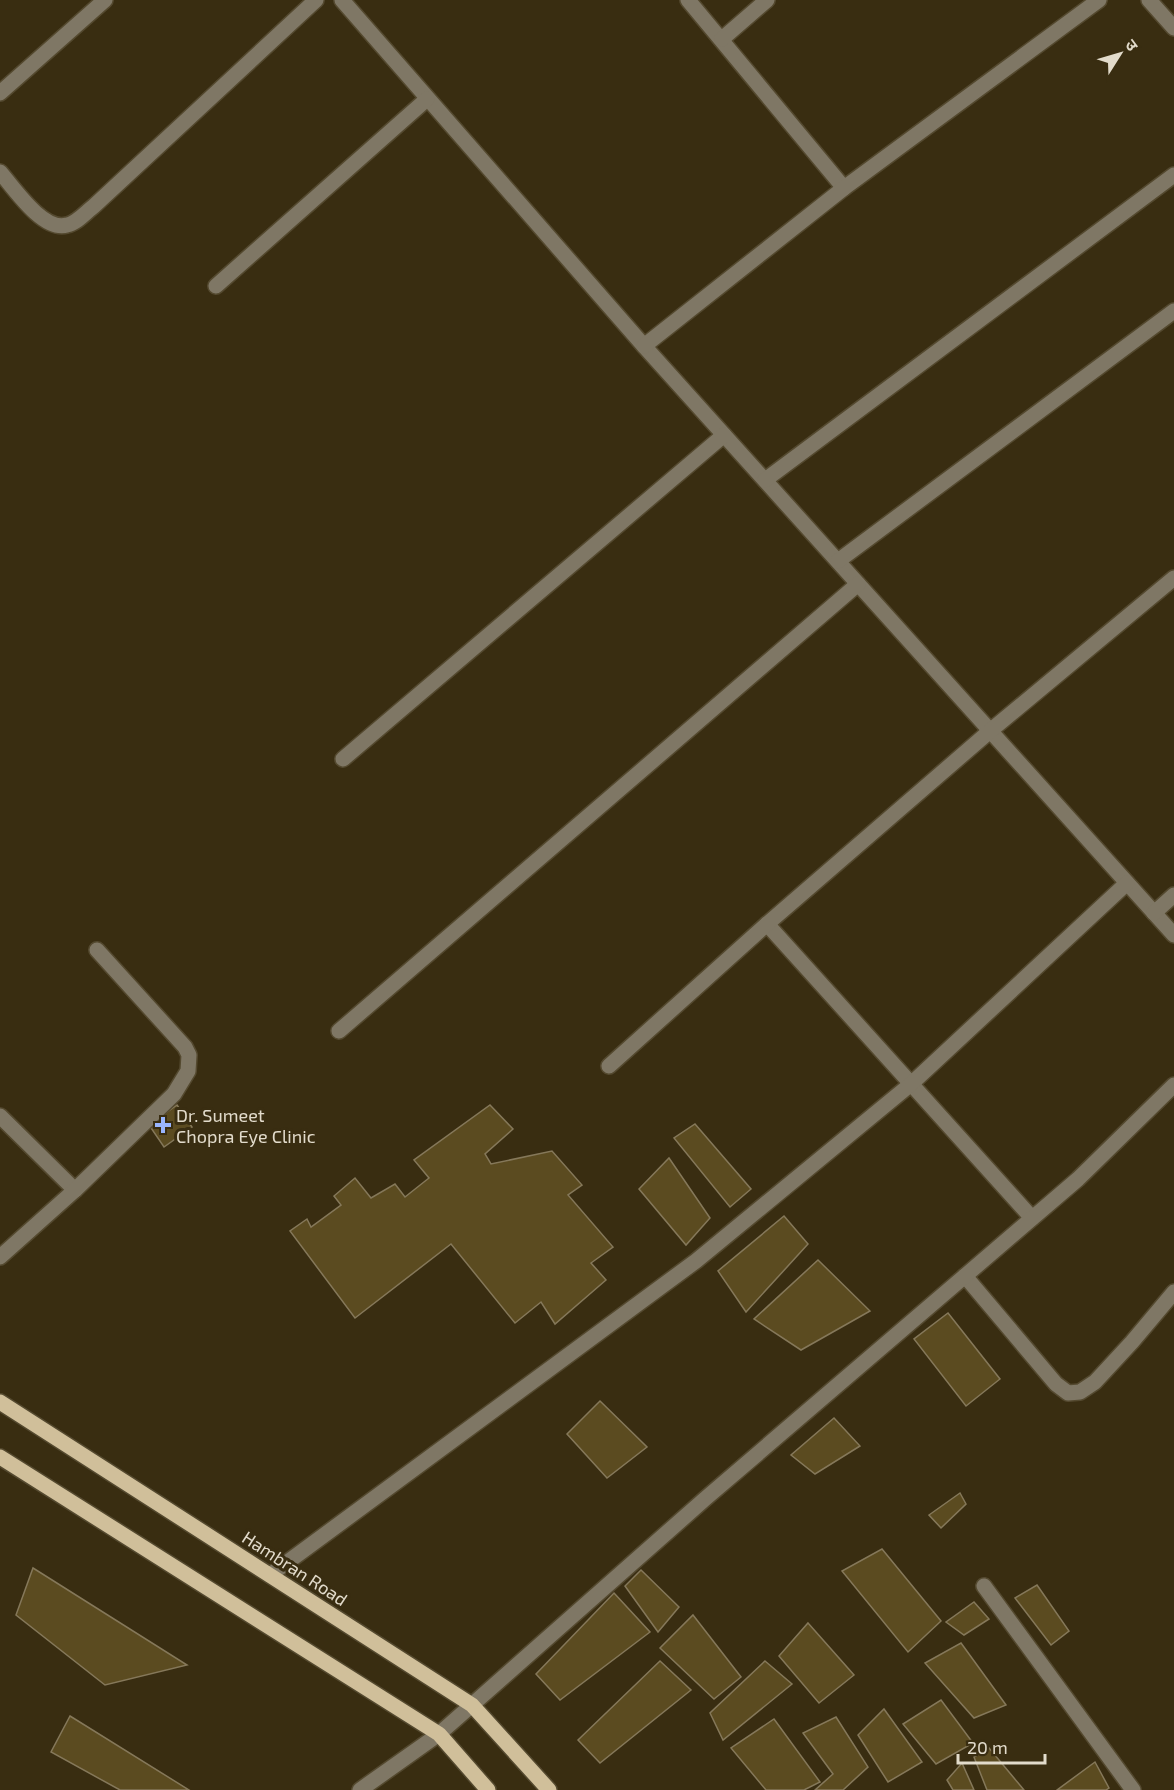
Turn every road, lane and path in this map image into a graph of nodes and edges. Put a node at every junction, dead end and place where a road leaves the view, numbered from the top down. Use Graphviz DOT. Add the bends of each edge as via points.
graph roads {
  1 [pos="105,0"];
  2 [pos="316,0"];
  3 [pos="342,0"];
  4 [pos="688,0"];
  5 [pos="767,0"];
  6 [pos="1099,0"];
  7 [pos="1149,0"];
  8 [pos="1174,28"];
  9 [pos="722,39"];
  10 [pos="0,93"];
  11 [pos="427,99"];
  12 [pos="0,172"];
  13 [pos="1174,175"];
  14 [pos="844,188"];
  15 [pos="216,286"];
  16 [pos="1174,311"];
  17 [pos="644,346"];
  18 [pos="724,435"];
  19 [pos="765,480"];
  20 [pos="838,561"];
  21 [pos="1174,578"];
  22 [pos="858,584"];
  23 [pos="990,731"];
  24 [pos="343,759"];
  25 [pos="1127,883"];
  26 [pos="1174,895"];
  27 [pos="1154,913"];
  28 [pos="768,924"];
  29 [pos="1174,935"];
  30 [pos="97,950"];
  31 [pos="339,1031"];
  32 [pos="609,1066"];
  33 [pos="911,1084"];
  34 [pos="1174,1085"];
  35 [pos="0,1116"];
  36 [pos="75,1190"];
  37 [pos="1032,1218"];
  38 [pos="0,1257"];
  39 [pos="965,1276"];
  40 [pos="1174,1292"];
  41 [pos="0,1402"];
  42 [pos="0,1457"];
  43 [pos="270,1575"];
  44 [pos="984,1586"];
  45 [pos="472,1705"];
  46 [pos="439,1734"];
  47 [pos="360,1790"];
  48 [pos="488,1790"];
  49 [pos="549,1790"];
  50 [pos="1133,1790"];
  1 -- 10 [label="street"];
  2 -- 12 [label="street" via="94,206 68,225 58,226 41,218"];
  3 -- 11 [label="street"];
  4 -- 9 [label="street"];
  5 -- 9 [label="street"];
  6 -- 14 [label="street"];
  7 -- 8 [label="street"];
  9 -- 14 [label="street"];
  11 -- 15 [label="street"];
  11 -- 17 [label="street"];
  13 -- 19 [label="street"];
  14 -- 17 [label="street"];
  16 -- 20 [label="street"];
  17 -- 18 [label="street"];
  18 -- 19 [label="street"];
  18 -- 24 [label="street"];
  19 -- 20 [label="street"];
  20 -- 22 [label="street"];
  21 -- 23 [label="street"];
  22 -- 23 [label="street"];
  22 -- 31 [label="street"];
  23 -- 25 [label="street"];
  23 -- 28 [label="street"];
  25 -- 27 [label="street"];
  25 -- 33 [label="street"];
  26 -- 27 [label="street"];
  27 -- 29 [label="street"];
  28 -- 32 [label="street"];
  28 -- 33 [label="street"];
  30 -- 36 [label="street" via="185,1047 188,1071 174,1094"];
  33 -- 37 [label="street"];
  33 -- 43 [label="street" via="696,1261"];
  34 -- 37 [label="street"];
  35 -- 36 [label="street"];
  36 -- 38 [label="street"];
  37 -- 39 [label="street"];
  39 -- 40 [label="street" via="1056,1384 1068,1393 1080,1392 1095,1382"];
  39 -- 45 [label="street"];
  41 -- 43 [label="main road, Hambran Road"];
  42 -- 46 [label="main road"];
  43 -- 45 [label="main road, Hambran Road"];
  44 -- 50 [label="street"];
  45 -- 46 [label="street"];
  45 -- 49 [label="main road, Hambran Road"];
  46 -- 47 [label="street"];
  46 -- 48 [label="main road"];
}
